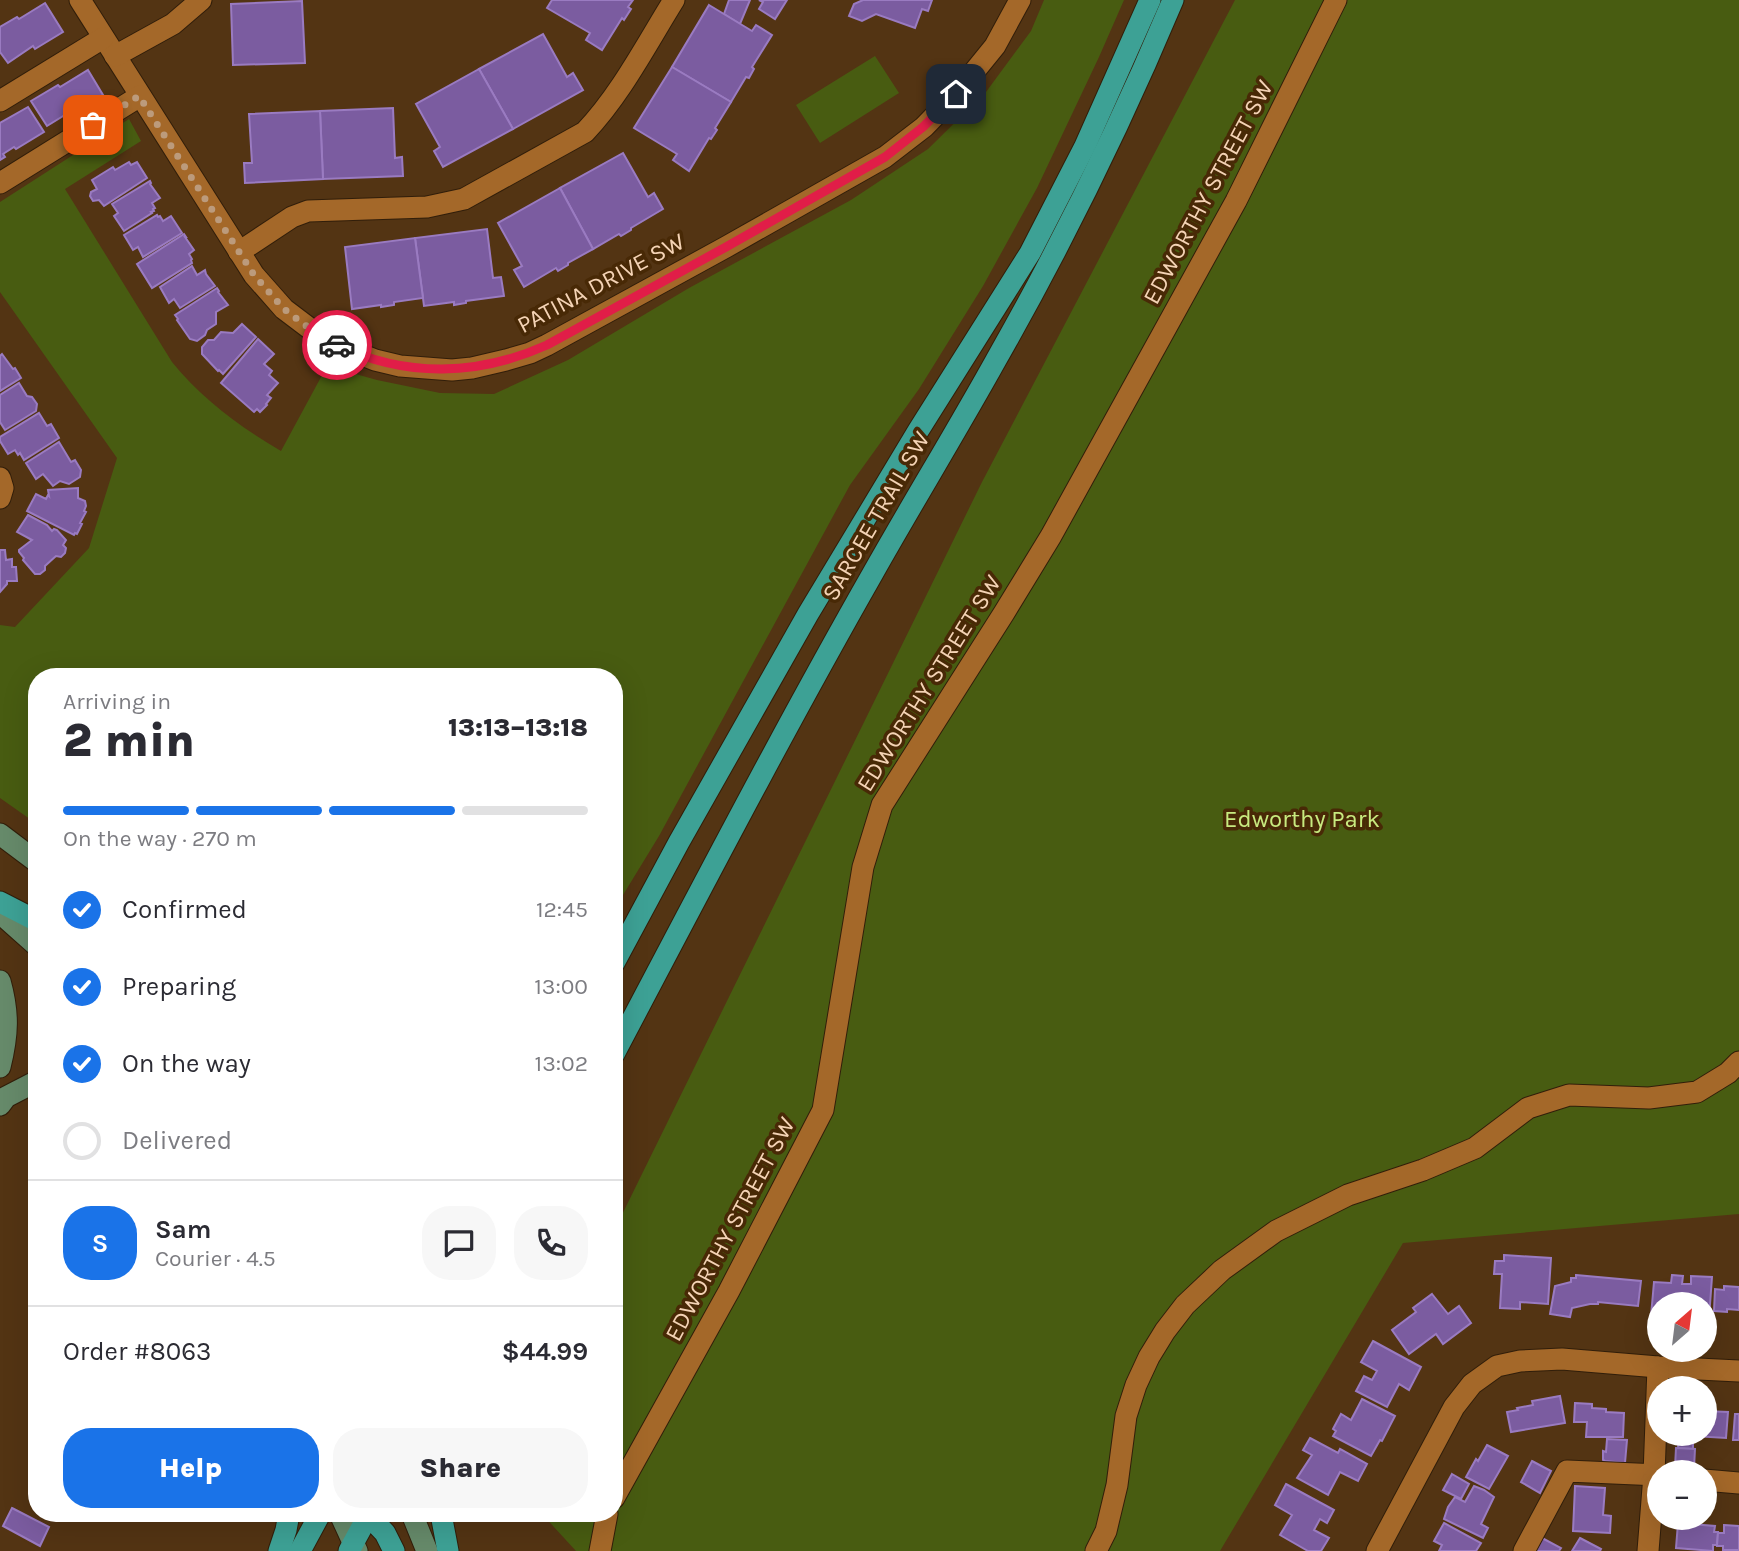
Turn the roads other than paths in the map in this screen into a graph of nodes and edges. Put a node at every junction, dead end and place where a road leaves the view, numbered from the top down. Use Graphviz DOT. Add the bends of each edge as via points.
graph roads {
  1 [pos="80,0"];
  2 [pos="201,0"];
  3 [pos="674,0"];
  4 [pos="1020,0"];
  5 [pos="1150,0"];
  6 [pos="1173,0"];
  7 [pos="1336,0"];
  8 [pos="109,47"];
  9 [pos="139,96"];
  10 [pos="0,102"];
  11 [pos="0,183"];
  12 [pos="239,252"];
  13 [pos="0,478"];
  14 [pos="0,498"];
  15 [pos="0,834"];
  16 [pos="28,855"];
  17 [pos="0,902"];
  18 [pos="0,913"];
  19 [pos="28,916"];
  20 [pos="28,938"];
  21 [pos="623,946"];
  22 [pos="0,981"];
  23 [pos="623,1037"];
  24 [pos="1739,1062"];
  25 [pos="0,1067"];
  26 [pos="28,1086"];
  27 [pos="0,1105"];
  28 [pos="1658,1367"];
  29 [pos="1739,1371"];
  30 [pos="1656,1460"];
  31 [pos="1647,1475"];
  32 [pos="1717,1481"];
  33 [pos="623,1482"];
  34 [pos="1739,1483"];
  35 [pos="288,1522"];
  36 [pos="316,1522"];
  37 [pos="343,1522"];
  38 [pos="364,1522"];
  39 [pos="375,1522"];
  40 [pos="415,1522"];
  41 [pos="443,1522"];
  42 [pos="605,1522"];
  43 [pos="1650,1530"];
  44 [pos="353,1548"];
  45 [pos="279,1551"];
  46 [pos="300,1551"];
  47 [pos="394,1551"];
  48 [pos="427,1551"];
  49 [pos="448,1551"];
  50 [pos="600,1551"];
  51 [pos="1096,1551"];
  52 [pos="1377,1551"];
  53 [pos="1524,1551"];
  54 [pos="1648,1551"];
  1 -- 8 [label="street, PATINA DRIVE SW"];
  2 -- 8 [label="street" via="173,24"];
  3 -- 12 [label="street" via="616,94 585,132 464,199 427,207 308,211"];
  4 -- 12 [label="street, PATINA DRIVE SW" via="995,46 956,94 885,157 547,345 518,356 452,370 400,366 356,353 317,334 284,309"];
  5 -- 21 [label="highway, SARCEE TRAIL SW" via="1085,146 1030,253 808,614"];
  6 -- 23 [label="highway, SARCEE TRAIL SW" via="1094,176 1029,300 866,586"];
  7 -- 33 [label="street, EDWORTHY STREET SW" via="1236,201 1051,536 882,805 863,867 823,1110"];
  8 -- 9 [label="street, PATINA DRIVE SW"];
  8 -- 10 [label="street"];
  9 -- 11 [label="street"];
  9 -- 12 [label="street, PATINA DRIVE SW"];
  13 -- 14 [label="street" via="4,488"];
  15 -- 16 [label="main road"];
  17 -- 19 [label="highway"];
  18 -- 20 [label="main road"];
  22 -- 25 [label="main road" via="8,1021"];
  24 -- 51 [label="street" via="1697,1091 1649,1098 1569,1095 1528,1108 1475,1148 1348,1195 1276,1231 1222,1270 1165,1331 1136,1385 1126,1416 1106,1531"];
  26 -- 27 [label="main road"];
  28 -- 29 [label="street"];
  28 -- 30 [label="street"];
  28 -- 52 [label="street" via="1562,1359 1497,1366 1472,1384 1454,1407"];
  31 -- 53 [label="street" via="1567,1471"];
  32 -- 34 [label="street"];
  35 -- 45 [label="highway"];
  36 -- 46 [label="highway"];
  37 -- 44 [label="main road"];
  38 -- 44 [label="highway"];
  39 -- 47 [label="highway"];
  40 -- 48 [label="main road"];
  41 -- 49 [label="highway"];
  42 -- 50 [label="street"];
  43 -- 54 [label="street"];
}
